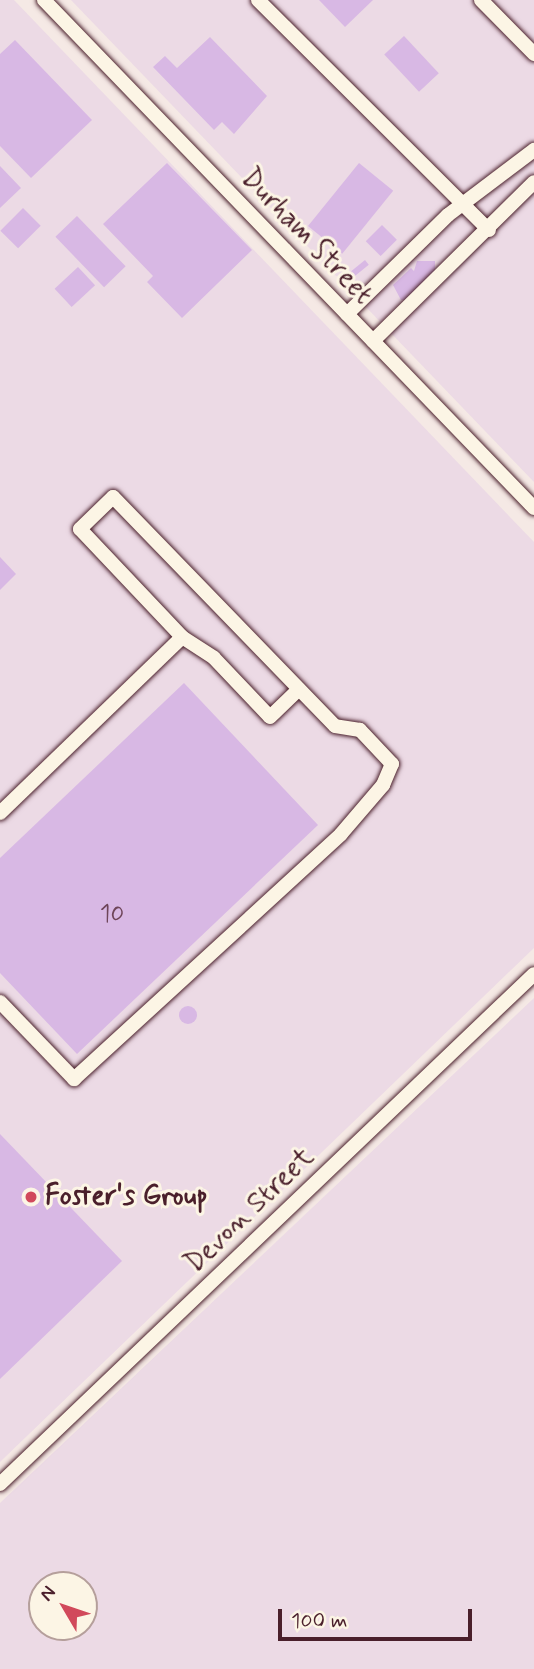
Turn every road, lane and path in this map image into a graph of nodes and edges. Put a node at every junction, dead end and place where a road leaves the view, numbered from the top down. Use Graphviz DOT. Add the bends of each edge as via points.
graph roads {
  1 [pos="44,0"];
  2 [pos="258,0"];
  3 [pos="481,0"];
  4 [pos="534,54"];
  5 [pos="534,150"];
  6 [pos="534,183"];
  7 [pos="463,204"];
  8 [pos="489,230"];
  9 [pos="346,314"];
  10 [pos="373,341"];
  11 [pos="534,507"];
  12 [pos="182,637"];
  13 [pos="299,689"];
  14 [pos="0,813"];
  15 [pos="534,974"];
  16 [pos="0,1002"];
  17 [pos="0,1484"];
  1 -- 9 [label="street, Durham Street"];
  2 -- 7 [label="street"];
  3 -- 4 [label="street"];
  5 -- 7 [label="street"];
  6 -- 8 [label="street"];
  7 -- 8 [label="street"];
  7 -- 9 [label="street"];
  8 -- 10 [label="street"];
  9 -- 10 [label="street, Durham Street"];
  10 -- 11 [label="street, Durham Street"];
  12 -- 13 [label="street" via="214,658 270,717"];
  12 -- 13 [label="street" via="80,529 113,497"];
  12 -- 14 [label="street"];
  13 -- 16 [label="street" via="335,726 360,730 393,764 369,804 341,834 74,1079"];
  15 -- 17 [label="street, Devon Street"];
}
